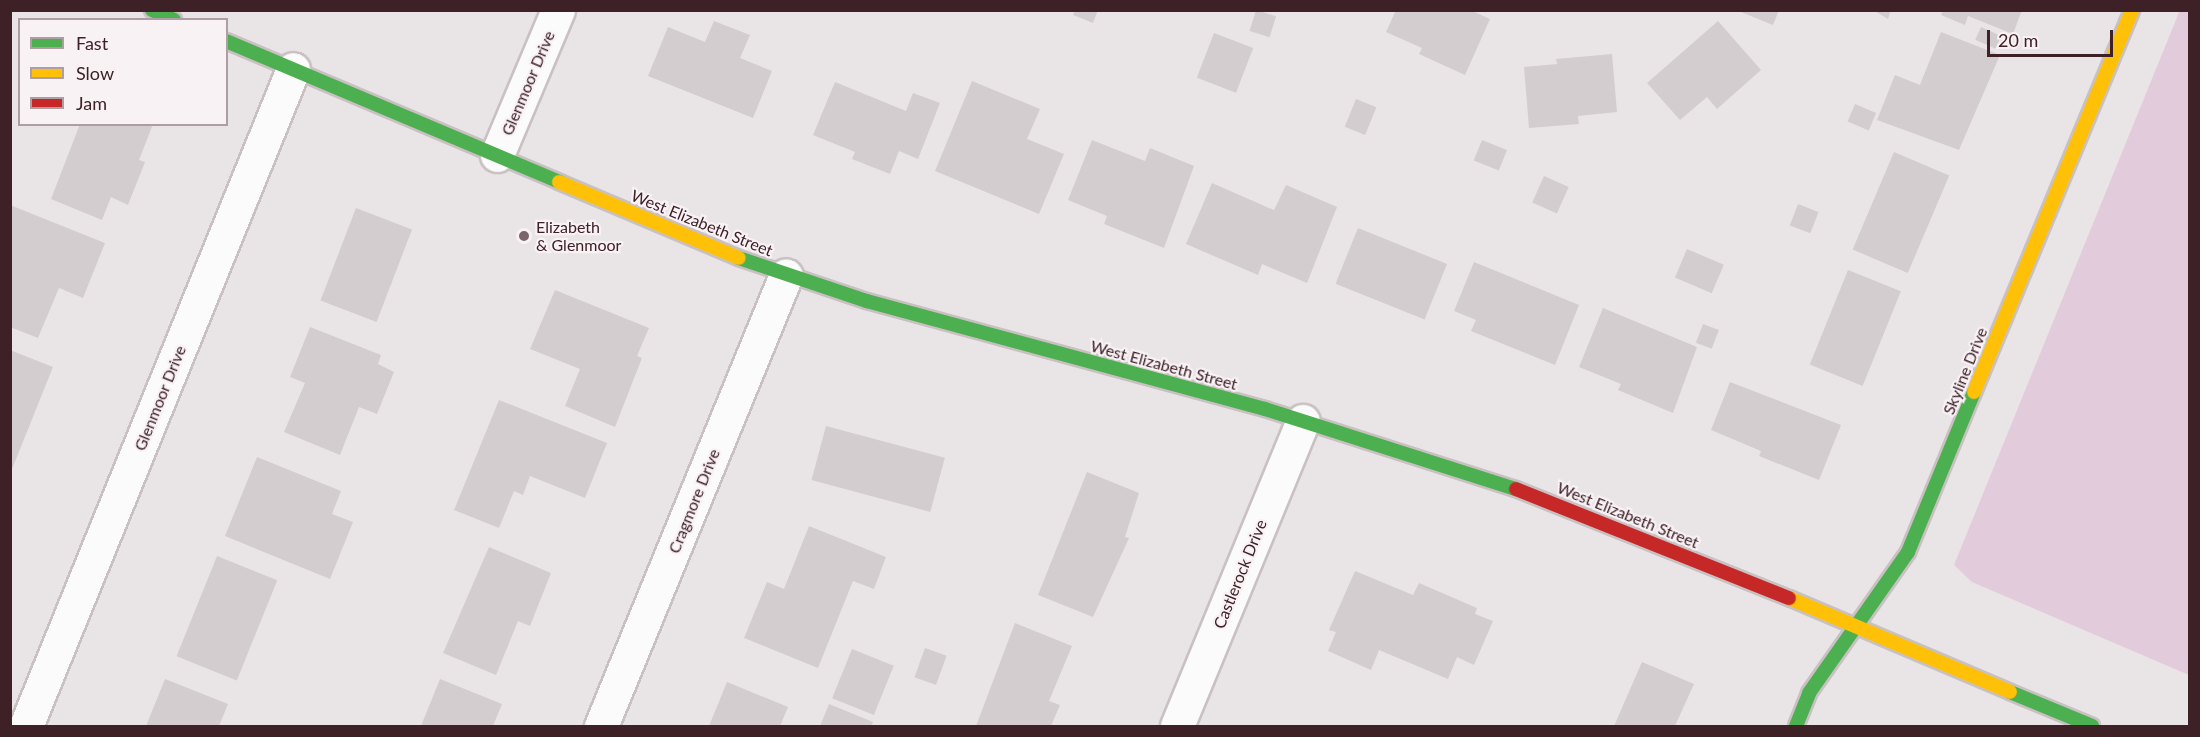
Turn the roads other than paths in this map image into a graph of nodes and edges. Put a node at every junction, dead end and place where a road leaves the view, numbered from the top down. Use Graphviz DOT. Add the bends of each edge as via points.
graph roads {
  1 [pos="152,10"];
  2 [pos="558,10"];
  3 [pos="2132,10"];
  4 [pos="170,18"];
  5 [pos="228,42"];
  6 [pos="293,69"];
  7 [pos="497,155"];
  8 [pos="786,275"];
  9 [pos="1303,422"];
  10 [pos="1856,627"];
  11 [pos="26,726"];
  12 [pos="601,726"];
  13 [pos="1177,726"];
  14 [pos="1796,726"];
  15 [pos="2092,726"];
  1 -- 4 [label="main road"];
  2 -- 7 [label="street, Glenmoor Drive"];
  3 -- 10 [label="main road, Skyline Drive" via="1908,552"];
  5 -- 6 [label="main road, West Elizabeth Street"];
  6 -- 7 [label="main road, West Elizabeth Street"];
  6 -- 11 [label="street, Glenmoor Drive"];
  7 -- 8 [label="main road, West Elizabeth Street"];
  8 -- 9 [label="main road, West Elizabeth Street"];
  8 -- 12 [label="street, Cragmore Drive"];
  9 -- 10 [label="main road, West Elizabeth Street" via="1473,472"];
  9 -- 13 [label="street, Castlerock Drive"];
  10 -- 14 [label="main road, Skyline Drive" via="1809,693"];
  10 -- 15 [label="main road, West Elizabeth Street"];
}
